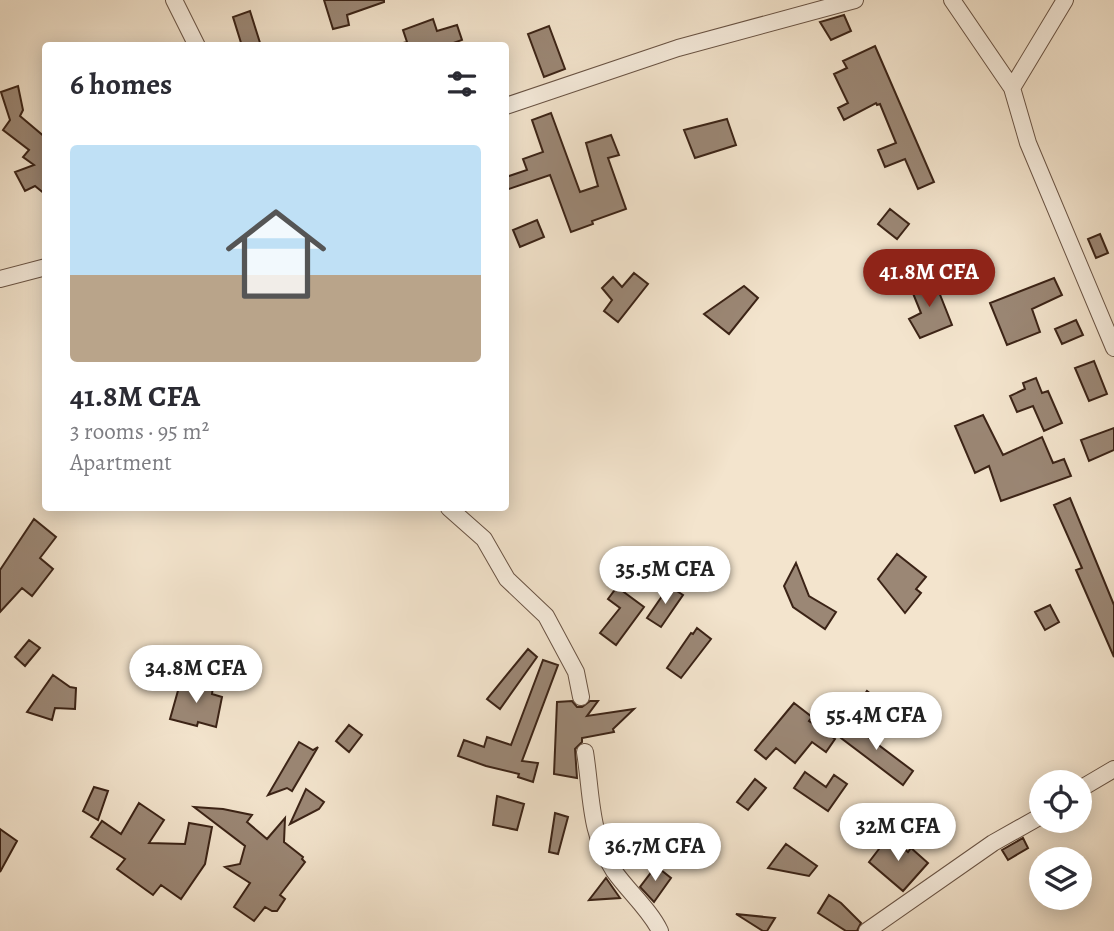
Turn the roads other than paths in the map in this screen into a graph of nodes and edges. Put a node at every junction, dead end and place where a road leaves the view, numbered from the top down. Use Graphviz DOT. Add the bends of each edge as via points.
graph roads {
  1 [pos="174,0"];
  2 [pos="855,0"];
  3 [pos="952,0"];
  4 [pos="1065,0"];
  5 [pos="195,42"];
  6 [pos="1012,88"];
  7 [pos="509,105"];
  8 [pos="42,268"];
  9 [pos="0,279"];
  10 [pos="1114,348"];
  11 [pos="452,511"];
  12 [pos="580,697"];
  13 [pos="585,752"];
  14 [pos="1114,769"];
  15 [pos="1092,782"];
  16 [pos="1029,823"];
  17 [pos="660,931"];
  18 [pos="867,931"];
  1 -- 5 [label="street"];
  2 -- 7 [label="street" via="678,48"];
  3 -- 6 [label="street"];
  4 -- 6 [label="street"];
  6 -- 10 [label="street" via="1028,143"];
  8 -- 9 [label="street"];
  11 -- 12 [label="street" via="484,538 507,579 546,616 576,673"];
  13 -- 17 [label="street" via="598,839 612,868"];
  14 -- 15 [label="street"];
  16 -- 18 [label="street"];
}
